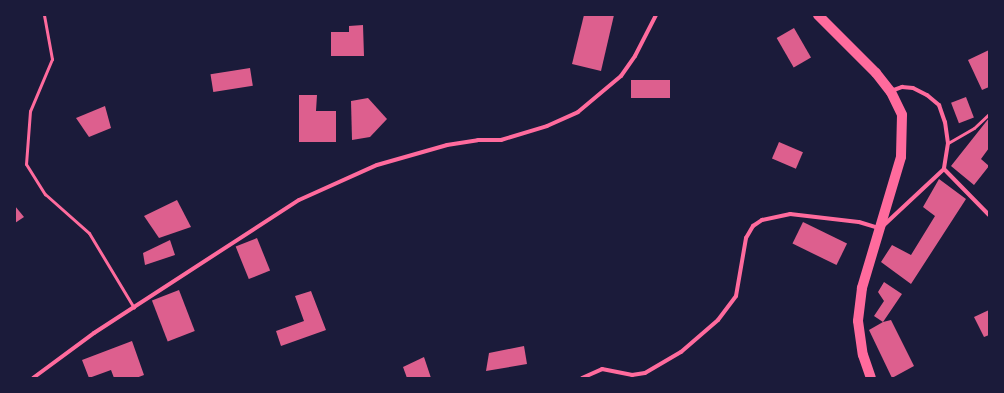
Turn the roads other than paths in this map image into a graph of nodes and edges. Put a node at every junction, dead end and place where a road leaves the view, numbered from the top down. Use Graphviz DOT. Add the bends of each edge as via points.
graph roads {
  1 [pos="44,15"];
  2 [pos="656,15"];
  3 [pos="818,15"];
  4 [pos="891,92"];
  5 [pos="989,114"];
  6 [pos="948,143"];
  7 [pos="944,169"];
  8 [pos="989,215"];
  9 [pos="880,229"];
  10 [pos="134,308"];
  11 [pos="33,378"];
  12 [pos="582,378"];
  13 [pos="871,378"];
  1 -- 10 [label="lane" via="52,59 30,111 26,164 45,194 89,233"];
  2 -- 10 [label="street" via="636,56 621,76 578,112 547,126 501,140 478,140 447,145 377,165 299,200"];
  3 -- 4 [label="main road"];
  4 -- 6 [label="street" via="902,87 913,88 927,95 938,105 945,122"];
  4 -- 9 [label="main road" via="902,115 903,134 901,157"];
  5 -- 6 [label="lane" via="974,128"];
  6 -- 7 [label="street"];
  7 -- 8 [label="street"];
  7 -- 9 [label="street"];
  9 -- 12 [label="street" via="859,222 790,214 762,220 753,226 746,238 736,296 718,320 681,352 645,373 632,375 602,369"];
  9 -- 13 [label="main road" via="862,288 858,321 863,355"];
  10 -- 11 [label="street" via="94,333"];
}
